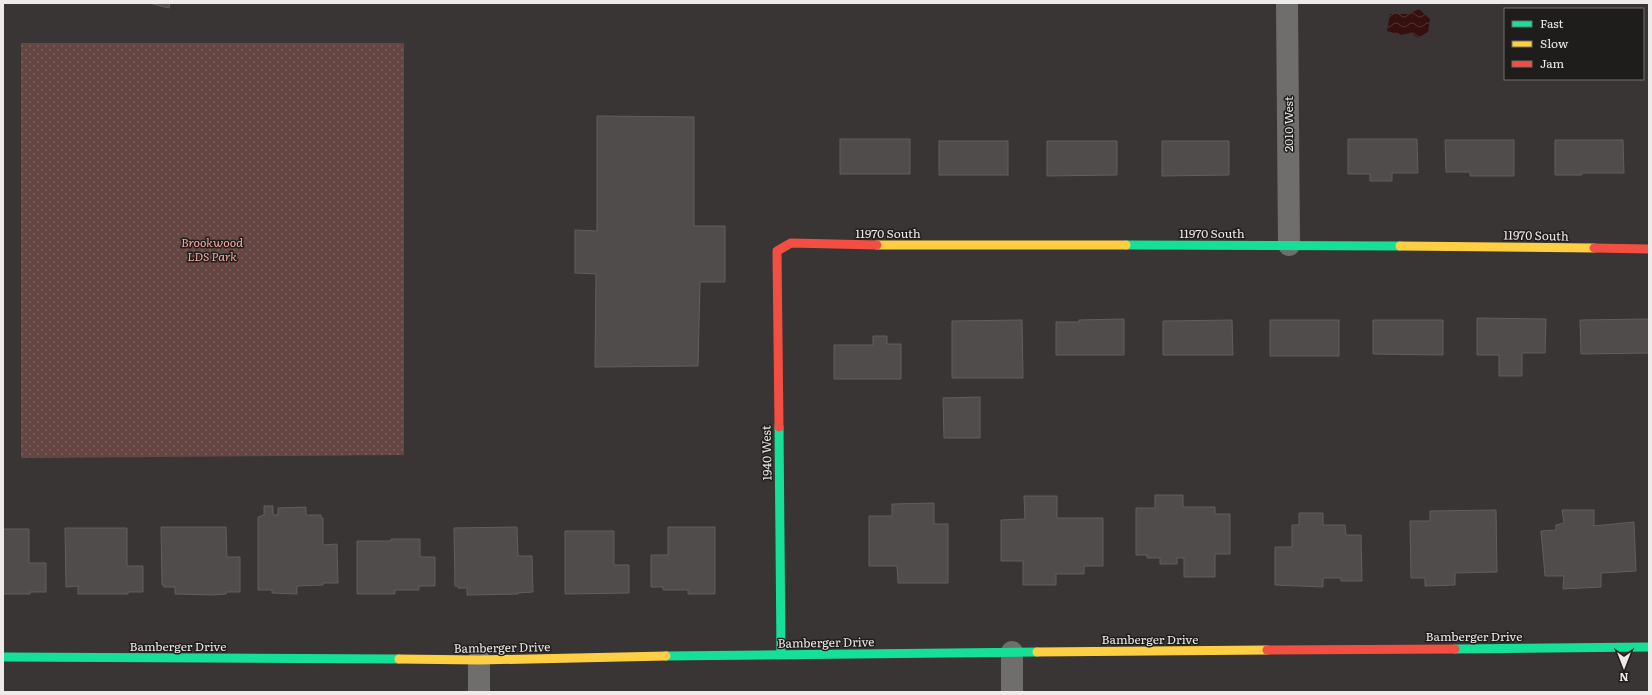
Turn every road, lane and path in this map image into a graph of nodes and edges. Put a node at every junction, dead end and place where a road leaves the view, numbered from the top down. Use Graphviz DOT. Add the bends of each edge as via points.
graph roads {
  1 [pos="1287,3"];
  2 [pos="1289,245"];
  3 [pos="1649,249"];
  4 [pos="777,251"];
  5 [pos="1649,647"];
  6 [pos="1012,652"];
  7 [pos="781,654"];
  8 [pos="3,657"];
  9 [pos="479,660"];
  10 [pos="479,692"];
  11 [pos="1012,692"];
  1 -- 2 [label="street, 2010 West"];
  2 -- 3 [label="street, 11970 South"];
  2 -- 4 [label="street, 11970 South" via="790,243"];
  4 -- 7 [label="street, 1940 West"];
  5 -- 6 [label="street, Bamberger Drive"];
  6 -- 7 [label="street, Bamberger Drive"];
  6 -- 11 [label="street"];
  7 -- 9 [label="street, Bamberger Drive"];
  8 -- 9 [label="street, Bamberger Drive"];
  9 -- 10 [label="street"];
}
